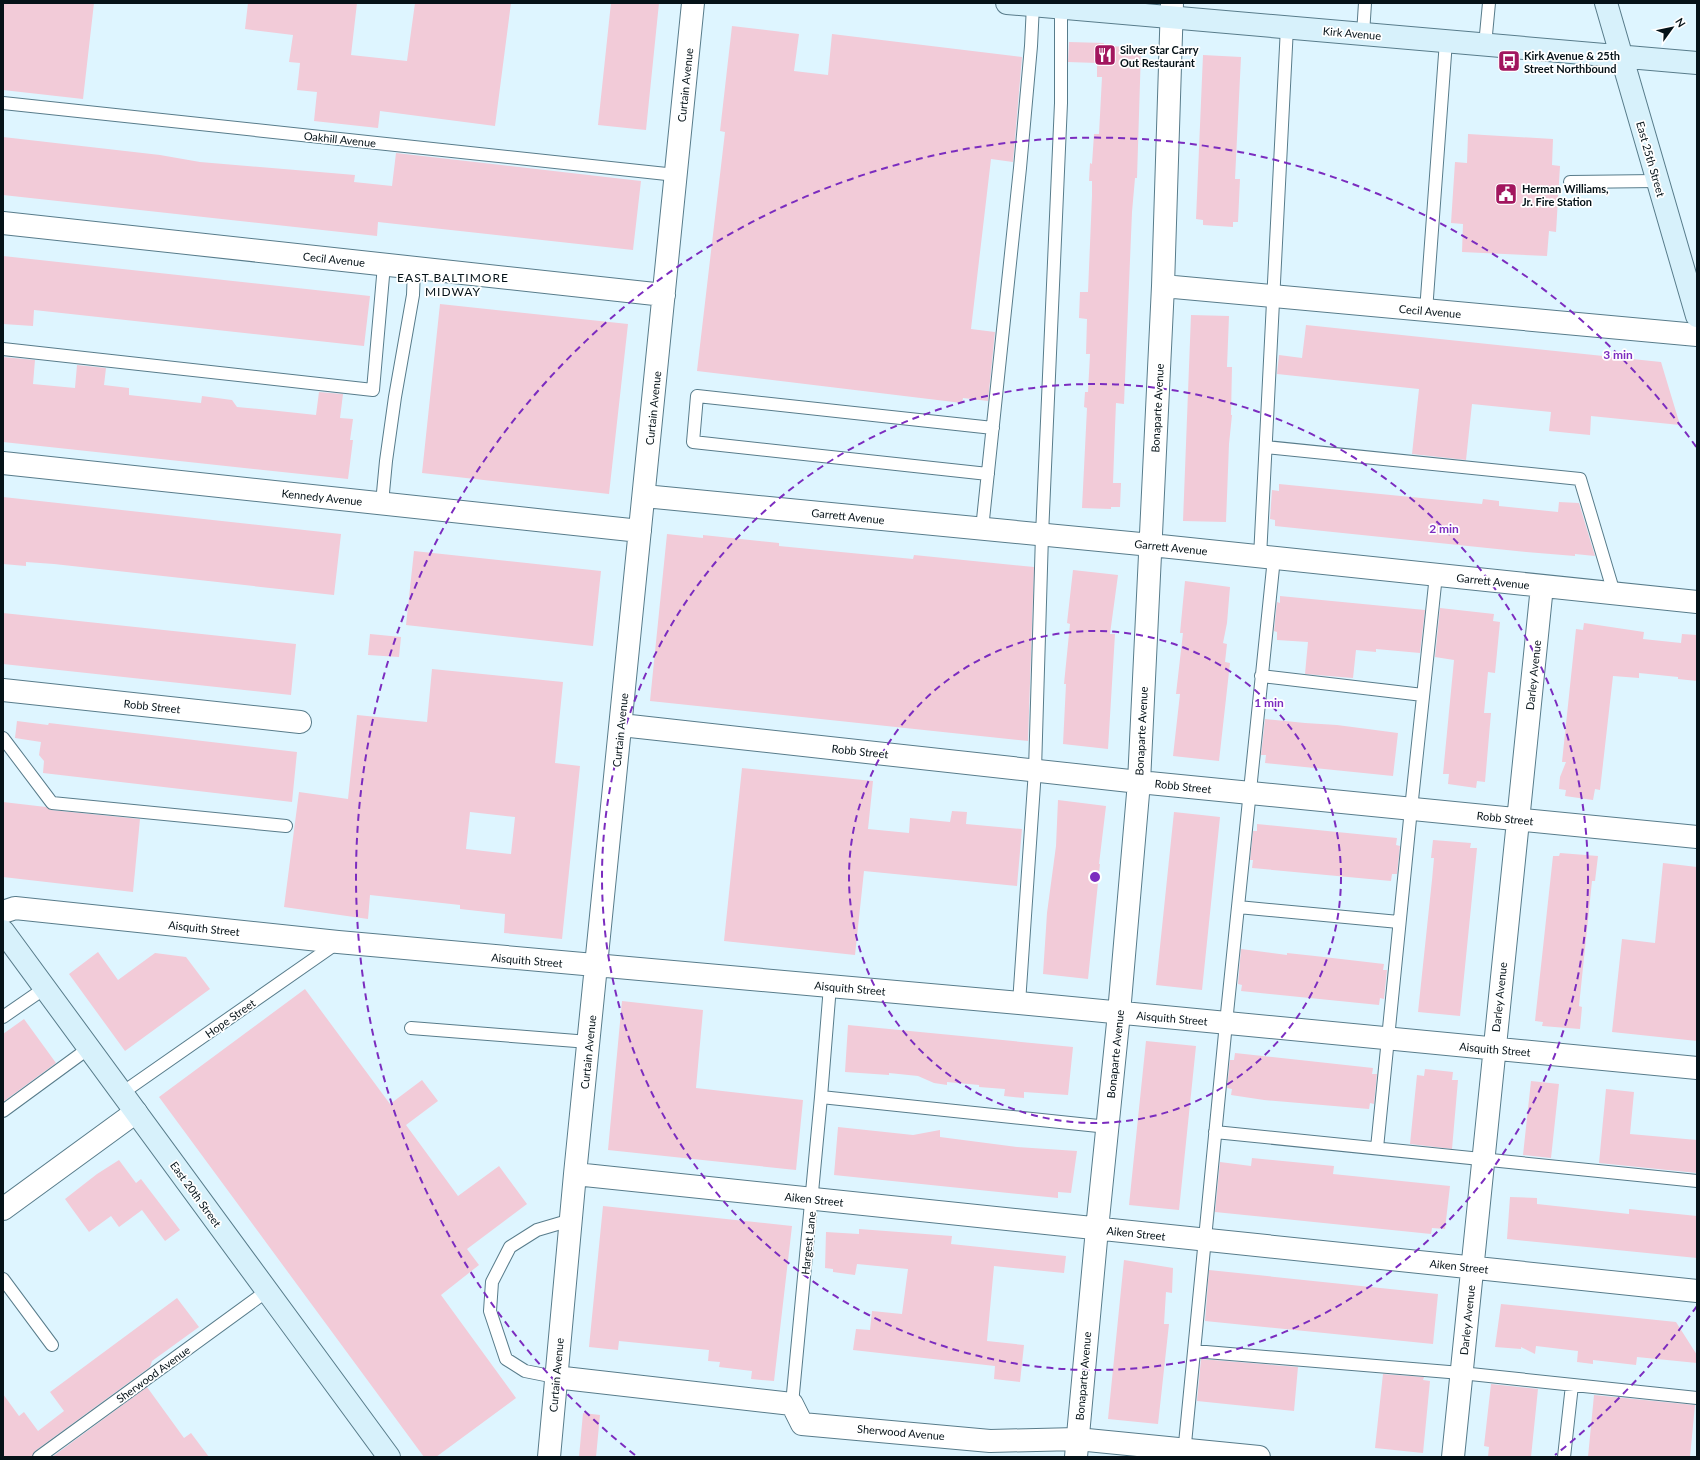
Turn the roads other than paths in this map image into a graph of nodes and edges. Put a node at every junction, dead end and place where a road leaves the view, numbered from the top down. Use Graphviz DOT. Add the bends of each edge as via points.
graph roads {
  1 [pos="693,3"];
  2 [pos="1007,3"];
  3 [pos="1365,3"];
  4 [pos="1489,3"];
  5 [pos="1606,3"];
  6 [pos="1032,5"];
  7 [pos="1061,8"];
  8 [pos="1172,10"];
  9 [pos="1287,27"];
  10 [pos="1363,34"];
  11 [pos="1446,41"];
  12 [pos="1485,45"];
  13 [pos="1621,56"];
  14 [pos="1697,63"];
  15 [pos="3,102"];
  16 [pos="676,175"];
  17 [pos="1657,181"];
  18 [pos="1570,182"];
  19 [pos="3,223"];
  20 [pos="384,265"];
  21 [pos="414,268"];
  22 [pos="1163,286"];
  23 [pos="664,295"];
  24 [pos="1273,296"];
  25 [pos="1426,311"];
  26 [pos="1697,316"];
  27 [pos="1697,335"];
  28 [pos="3,349"];
  29 [pos="993,428"];
  30 [pos="1266,446"];
  31 [pos="3,463"];
  32 [pos="988,474"];
  33 [pos="644,496"];
  34 [pos="382,503"];
  35 [pos="982,529"];
  36 [pos="640,531"];
  37 [pos="1042,535"];
  38 [pos="1151,545"];
  39 [pos="1267,557"];
  40 [pos="1436,575"];
  41 [pos="1542,586"];
  42 [pos="1614,593"];
  43 [pos="1697,602"];
  44 [pos="1262,676"];
  45 [pos="3,690"];
  46 [pos="1423,695"];
  47 [pos="300,722"];
  48 [pos="621,725"];
  49 [pos="3,738"];
  50 [pos="1035,770"];
  51 [pos="1139,782"];
  52 [pos="1250,792"];
  53 [pos="1411,809"];
  54 [pos="1518,819"];
  55 [pos="286,826"];
  56 [pos="1697,837"];
  57 [pos="1238,907"];
  58 [pos="3,912"];
  59 [pos="1399,922"];
  60 [pos="3,931"];
  61 [pos="338,942"];
  62 [pos="597,966"];
  63 [pos="830,986"];
  64 [pos="45,988"];
  65 [pos="1019,1003"];
  66 [pos="1119,1013"];
  67 [pos="3,1017"];
  68 [pos="1226,1023"];
  69 [pos="411,1028"];
  70 [pos="1387,1039"];
  71 [pos="589,1042"];
  72 [pos="89,1048"];
  73 [pos="1494,1049"];
  74 [pos="1697,1068"];
  75 [pos="122,1093"];
  76 [pos="821,1097"];
  77 [pos="3,1111"];
  78 [pos="136,1112"];
  79 [pos="1108,1127"];
  80 [pos="1215,1132"];
  81 [pos="1377,1148"];
  82 [pos="1483,1159"];
  83 [pos="576,1174"];
  84 [pos="1697,1181"];
  85 [pos="812,1199"];
  86 [pos="3,1209"];
  87 [pos="571,1220"];
  88 [pos="1097,1228"];
  89 [pos="1205,1240"];
  90 [pos="1472,1267"];
  91 [pos="3,1279"];
  92 [pos="267,1291"];
  93 [pos="1697,1291"];
  94 [pos="52,1345"];
  95 [pos="1194,1351"];
  96 [pos="1461,1373"];
  97 [pos="555,1377"];
  98 [pos="1572,1385"];
  99 [pos="1697,1398"];
  100 [pos="792,1404"];
  101 [pos="1077,1448"];
  102 [pos="1184,1453"];
  103 [pos="39,1457"];
  104 [pos="389,1457"];
  105 [pos="549,1457"];
  106 [pos="1259,1457"];
  107 [pos="1453,1457"];
  108 [pos="1564,1457"];
  1 -- 16 [label="street, Curtain Avenue"];
  2 -- 6 [label="street, Kirk Avenue"];
  3 -- 10 [label="lane"];
  4 -- 12 [label="lane"];
  5 -- 13 [label="street, East 25th Street"];
  6 -- 7 [label="street, Kirk Avenue"];
  6 -- 29 [label="lane" via="1031,46"];
  7 -- 8 [label="street, Kirk Avenue"];
  7 -- 37 [label="lane" via="1061,103"];
  8 -- 9 [label="street, Kirk Avenue"];
  8 -- 22 [label="street, Bonaparte Avenue"];
  9 -- 10 [label="street, Kirk Avenue"];
  9 -- 24 [label="lane"];
  10 -- 11 [label="street, Kirk Avenue"];
  11 -- 12 [label="street, Kirk Avenue"];
  11 -- 25 [label="lane"];
  12 -- 13 [label="street, Kirk Avenue"];
  13 -- 14 [label="street, Kirk Avenue"];
  13 -- 17 [label="street, East 25th Street"];
  15 -- 16 [label="lane, Oakhill Avenue"];
  16 -- 23 [label="street, Curtain Avenue"];
  17 -- 18 [label="lane"];
  17 -- 26 [label="street, East 25th Street"];
  19 -- 20 [label="street, Cecil Avenue"];
  20 -- 21 [label="street, Cecil Avenue"];
  20 -- 28 [label="lane" via="373,390"];
  21 -- 23 [label="street, Cecil Avenue"];
  21 -- 34 [label="lane" via="413,294 386,461"];
  22 -- 24 [label="street, Cecil Avenue"];
  22 -- 38 [label="street, Bonaparte Avenue"];
  23 -- 33 [label="street, Curtain Avenue"];
  24 -- 25 [label="street, Cecil Avenue"];
  24 -- 30 [label="lane"];
  25 -- 27 [label="street, Cecil Avenue"];
  29 -- 32 [label="lane"];
  29 -- 32 [label="lane" via="697,396 693,442"];
  30 -- 39 [label="lane"];
  30 -- 42 [label="lane" via="1580,480"];
  31 -- 34 [label="street, Kennedy Avenue"];
  32 -- 35 [label="lane"];
  33 -- 35 [label="street, Garrett Avenue"];
  33 -- 36 [label="street, Curtain Avenue"];
  34 -- 36 [label="street, Kennedy Avenue"];
  35 -- 37 [label="street, Garrett Avenue"];
  36 -- 48 [label="street, Curtain Avenue"];
  37 -- 38 [label="street, Garrett Avenue"];
  37 -- 50 [label="lane"];
  38 -- 39 [label="street, Garrett Avenue"];
  38 -- 51 [label="street, Bonaparte Avenue"];
  39 -- 40 [label="street, Garrett Avenue"];
  39 -- 44 [label="lane"];
  40 -- 41 [label="street, Garrett Avenue"];
  40 -- 46 [label="lane"];
  41 -- 42 [label="street, Garrett Avenue"];
  41 -- 54 [label="street, Darley Avenue"];
  42 -- 43 [label="street, Garrett Avenue"];
  44 -- 46 [label="lane"];
  44 -- 52 [label="lane"];
  45 -- 47 [label="street, Robb Street"];
  46 -- 53 [label="lane"];
  48 -- 50 [label="street, Robb Street"];
  48 -- 62 [label="street, Curtain Avenue"];
  49 -- 55 [label="lane" via="52,803"];
  50 -- 51 [label="street, Robb Street"];
  50 -- 65 [label="lane"];
  51 -- 52 [label="street, Robb Street"];
  51 -- 66 [label="street, Bonaparte Avenue"];
  52 -- 53 [label="street, Robb Street"];
  52 -- 57 [label="lane"];
  53 -- 54 [label="street, Robb Street"];
  53 -- 59 [label="lane"];
  54 -- 56 [label="street, Robb Street"];
  54 -- 73 [label="street, Darley Avenue"];
  57 -- 59 [label="lane"];
  57 -- 68 [label="lane"];
  58 -- 61 [label="street, Aisquith Street" via="15,908"];
  59 -- 70 [label="lane"];
  60 -- 64 [label="street, East 20th Street"];
  61 -- 62 [label="street, Aisquith Street"];
  61 -- 75 [label="lane, Hope Street"];
  62 -- 63 [label="street, Aisquith Street"];
  62 -- 71 [label="street, Curtain Avenue"];
  63 -- 65 [label="street, Aisquith Street"];
  63 -- 76 [label="lane, Hargest Lane"];
  64 -- 67 [label="lane"];
  64 -- 72 [label="street, East 20th Street"];
  65 -- 66 [label="street, Aisquith Street"];
  66 -- 68 [label="street, Aisquith Street"];
  66 -- 79 [label="street, Bonaparte Avenue"];
  68 -- 70 [label="street, Aisquith Street"];
  68 -- 80 [label="lane"];
  69 -- 71 [label="lane"];
  70 -- 73 [label="street, Aisquith Street"];
  70 -- 81 [label="lane"];
  71 -- 83 [label="street, Curtain Avenue"];
  72 -- 75 [label="street, East 20th Street"];
  72 -- 77 [label="lane"];
  73 -- 74 [label="street, Aisquith Street"];
  73 -- 82 [label="street, Darley Avenue"];
  75 -- 78 [label="street, East 20th Street"];
  76 -- 79 [label="lane"];
  76 -- 85 [label="lane, Hargest Lane"];
  78 -- 86 [label="street"];
  78 -- 92 [label="street, East 20th Street"];
  79 -- 88 [label="street, Bonaparte Avenue"];
  80 -- 81 [label="lane"];
  80 -- 89 [label="lane"];
  81 -- 82 [label="lane"];
  82 -- 84 [label="lane"];
  82 -- 90 [label="street, Darley Avenue"];
  83 -- 85 [label="street, Aiken Street"];
  83 -- 87 [label="street, Curtain Avenue"];
  85 -- 88 [label="street, Aiken Street"];
  85 -- 100 [label="lane, Hargest Lane"];
  87 -- 97 [label="street, Curtain Avenue"];
  87 -- 97 [label="lane" via="537,1230 510,1247 492,1282 490,1311 506,1359 525,1371"];
  88 -- 89 [label="street, Aiken Street"];
  88 -- 101 [label="street, Bonaparte Avenue"];
  89 -- 90 [label="street, Aiken Street"];
  89 -- 95 [label="lane"];
  90 -- 93 [label="street, Aiken Street"];
  90 -- 96 [label="street, Darley Avenue"];
  91 -- 94 [label="lane"];
  92 -- 103 [label="lane, Sherwood Avenue"];
  92 -- 104 [label="street, East 20th Street"];
  95 -- 96 [label="lane"];
  95 -- 102 [label="lane"];
  96 -- 98 [label="lane"];
  96 -- 107 [label="street, Darley Avenue"];
  97 -- 100 [label="street"];
  97 -- 105 [label="street, Curtain Avenue"];
  98 -- 99 [label="lane"];
  98 -- 108 [label="lane"];
  100 -- 101 [label="street, Sherwood Avenue" via="802,1424"];
  101 -- 102 [label="street, Sherwood Avenue"];
  102 -- 106 [label="street, Sherwood Avenue"];
}
